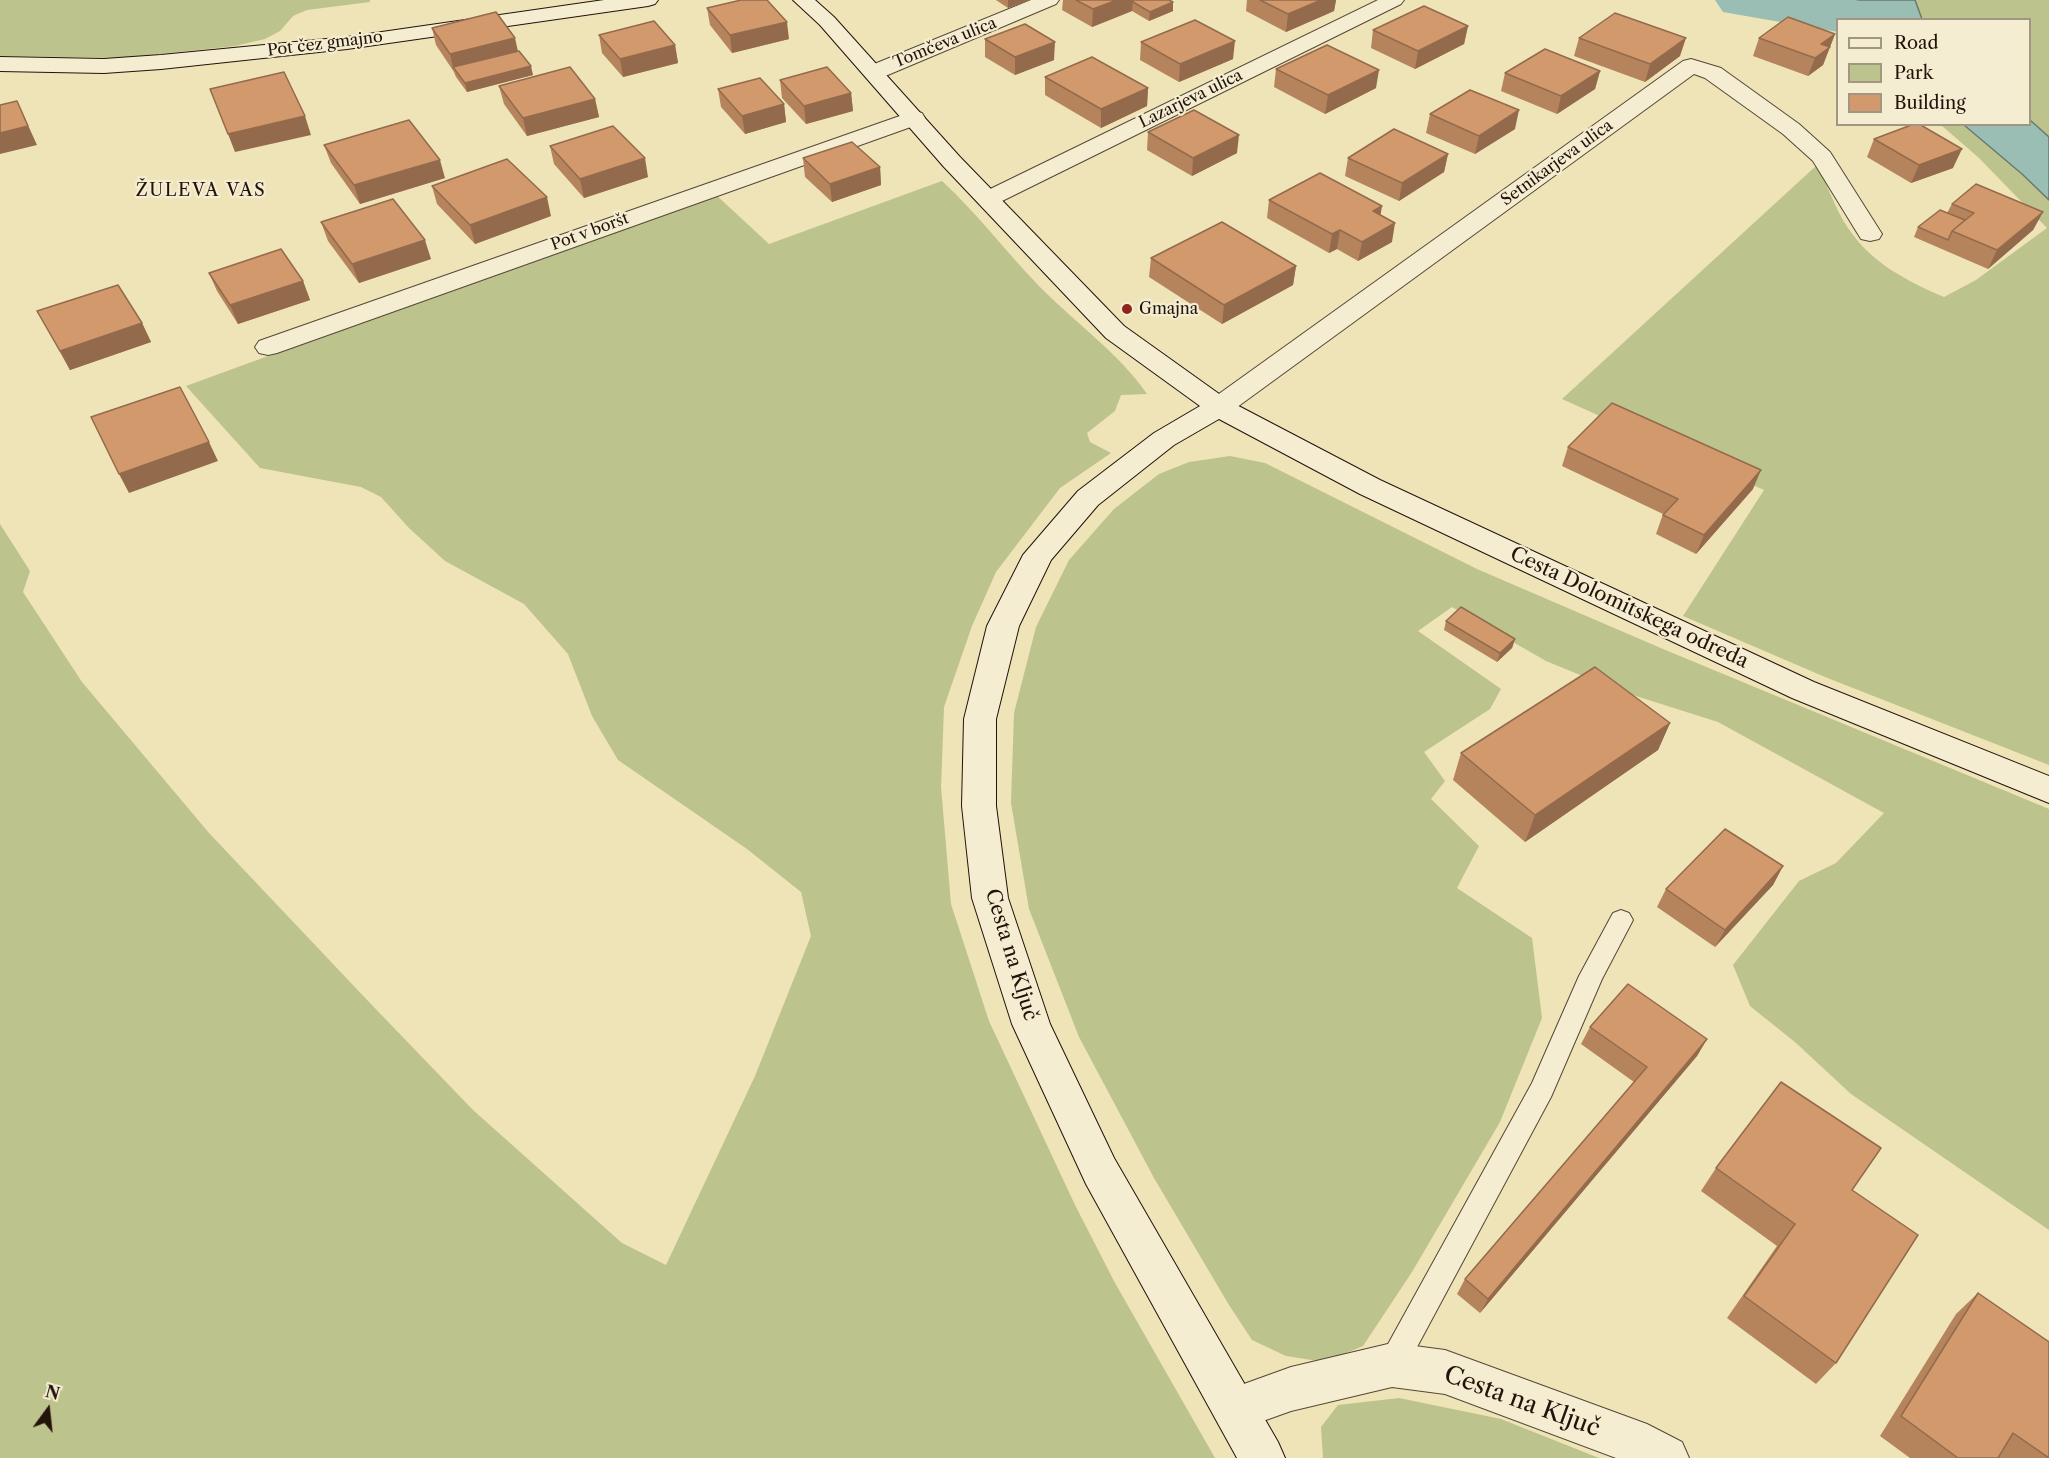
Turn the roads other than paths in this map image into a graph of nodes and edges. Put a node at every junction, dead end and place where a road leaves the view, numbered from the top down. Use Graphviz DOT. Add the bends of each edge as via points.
graph roads {
  1 [pos="648,0"];
  2 [pos="803,0"];
  3 [pos="1049,0"];
  4 [pos="1394,0"];
  5 [pos="0,64"];
  6 [pos="874,72"];
  7 [pos="914,118"];
  8 [pos="988,199"];
  9 [pos="1870,234"];
  10 [pos="268,347"];
  11 [pos="1219,407"];
  12 [pos="2049,790"];
  13 [pos="1622,920"];
  14 [pos="1392,1365"];
  15 [pos="1235,1409"];
  16 [pos="1262,1458"];
  17 [pos="1666,1458"];
  1 -- 5 [label="street, Pot čez gmajno" via="347,43 160,62 105,66"];
  2 -- 6 [label="street, Cesta Dolomitskega odreda"];
  3 -- 6 [label="street, Tomčeva ulica"];
  4 -- 8 [label="street, Lazarjeva ulica"];
  6 -- 7 [label="street, Cesta Dolomitskega odreda"];
  7 -- 8 [label="street, Cesta Dolomitskega odreda"];
  7 -- 10 [label="street, Pot v boršt"];
  8 -- 11 [label="street, Cesta Dolomitskega odreda" via="1115,332"];
  9 -- 11 [label="street, Setnikarjeva ulica" via="1822,157 1791,129 1713,73 1691,66"];
  11 -- 12 [label="street, Cesta Dolomitskega odreda" via="1370,487 1803,690"];
  11 -- 15 [label="street, Cesta na Ključ" via="1126,466 1088,498 1038,555 1003,626 980,719 979,806 990,898 1031,1024 1100,1171"];
  13 -- 14 [label="lane" via="1591,976 1542,1089"];
  14 -- 15 [label="street, Cesta na Ključ" via="1291,1389"];
  14 -- 17 [label="street, Cesta na Ključ" via="1445,1372 1647,1447"];
  15 -- 16 [label="street, Cesta na Ključ"];
}
